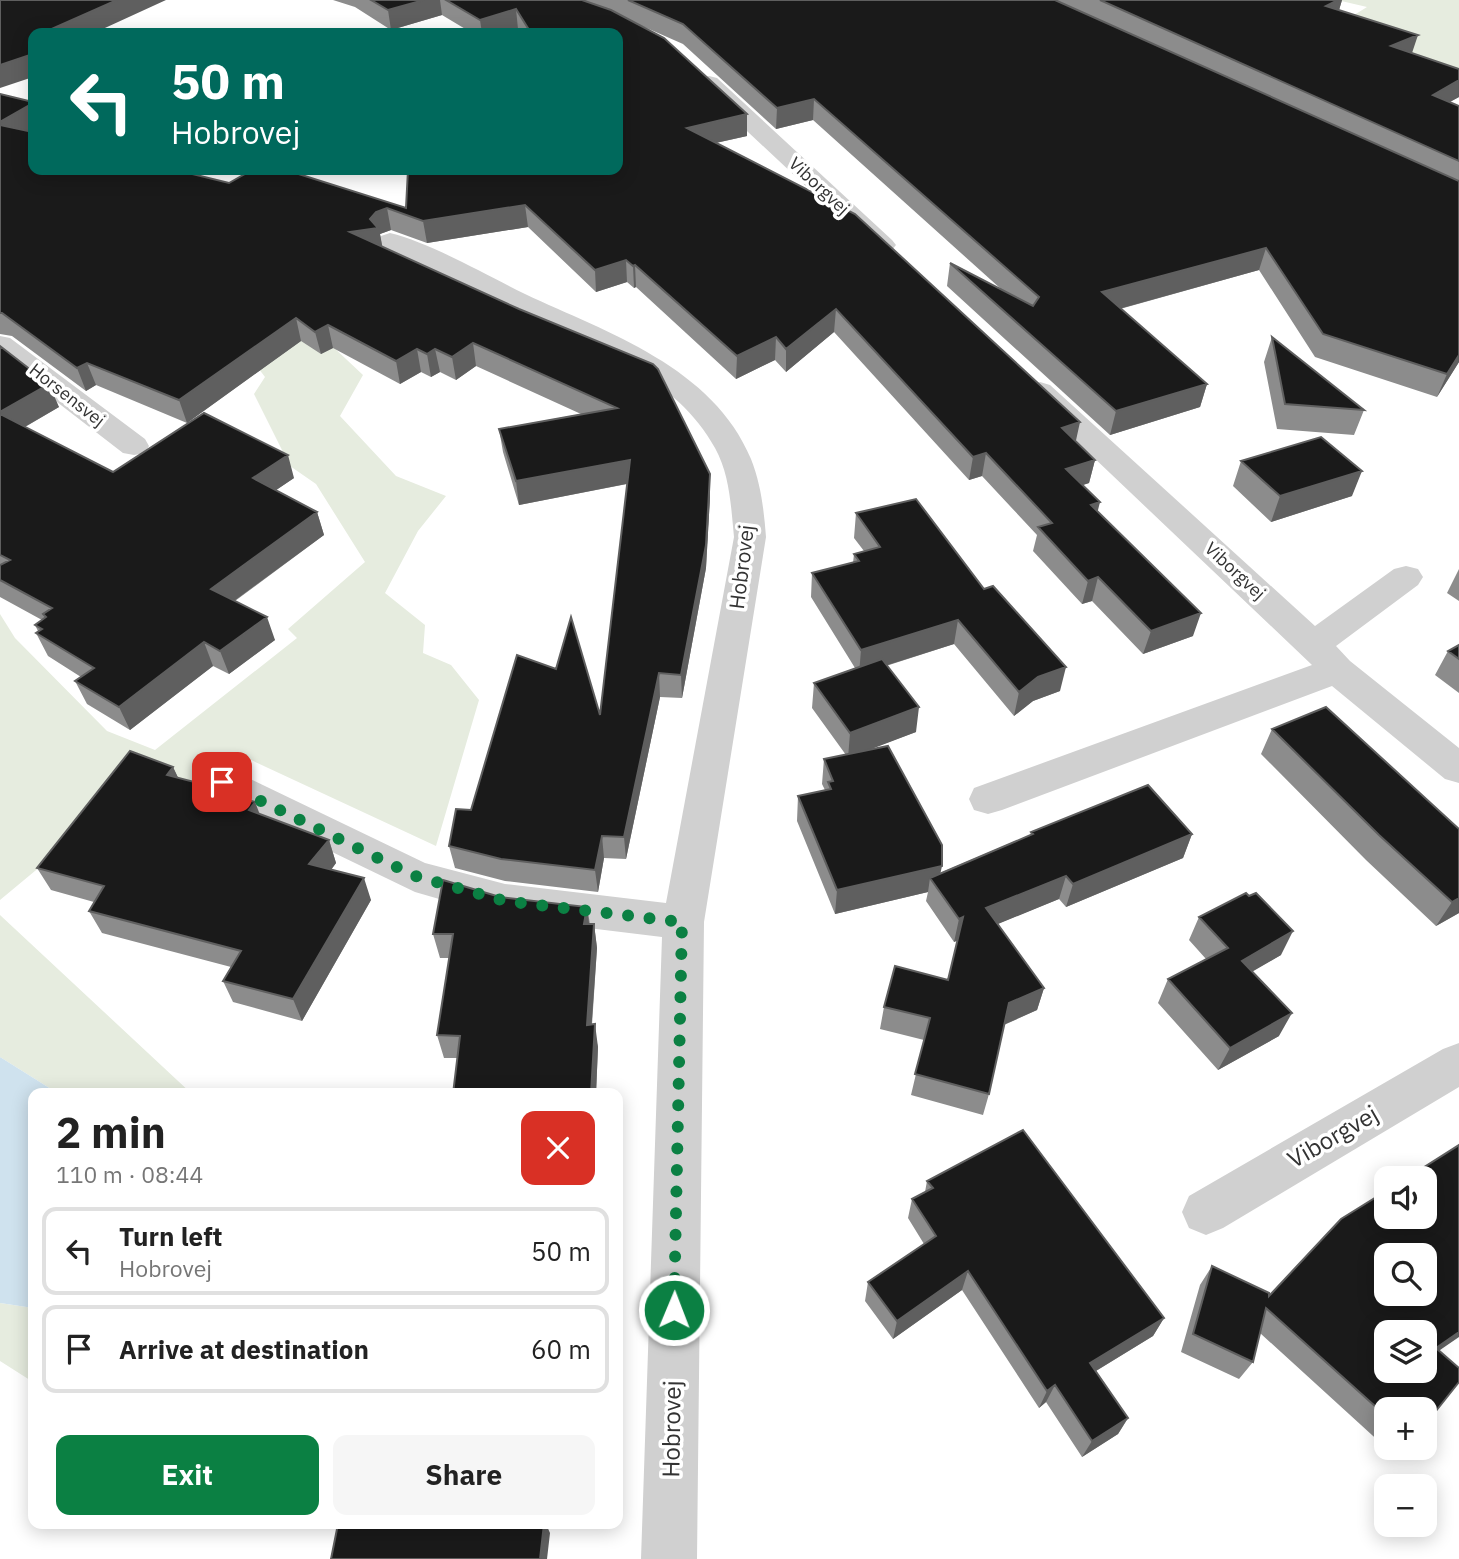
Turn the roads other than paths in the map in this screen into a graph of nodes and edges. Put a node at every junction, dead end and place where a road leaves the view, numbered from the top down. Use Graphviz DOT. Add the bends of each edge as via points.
graph roads {
  1 [pos="692,68"];
  2 [pos="390,241"];
  3 [pos="906,266"];
  4 [pos="0,344"];
  5 [pos="1025,377"];
  6 [pos="134,446"];
  7 [pos="1406,577"];
  8 [pos="1326,657"];
  9 [pos="1459,769"];
  10 [pos="222,782"];
  11 [pos="988,799"];
  12 [pos="682,922"];
  13 [pos="1459,1063"];
  14 [pos="1206,1212"];
  15 [pos="669,1559"];
  1 -- 3 [label="street, Viborgvej"];
  2 -- 12 [label="street, Hobrovej" via="631,353 672,380 706,412 731,449 746,491 750,537"];
  4 -- 6 [label="street, Horsensvej"];
  5 -- 8 [label="street, Viborgvej"];
  7 -- 8 [label="street"];
  8 -- 9 [label="street, Viborgvej"];
  8 -- 11 [label="street"];
  10 -- 12 [label="street" via="415,876 505,901"];
  12 -- 15 [label="street, Hobrovej"];
  13 -- 14 [label="street, Viborgvej"];
}
